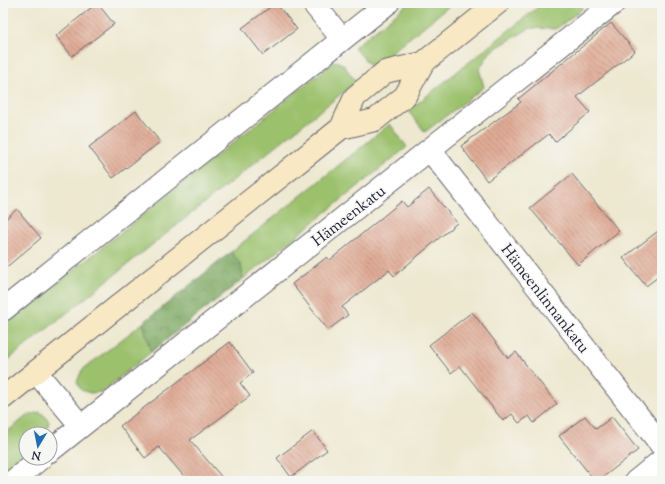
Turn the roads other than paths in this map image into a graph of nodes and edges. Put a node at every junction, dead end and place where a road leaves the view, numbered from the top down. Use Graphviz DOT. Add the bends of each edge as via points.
graph roads {
  1 [pos="313,3"];
  2 [pos="388,3"];
  3 [pos="498,3"];
  4 [pos="614,3"];
  5 [pos="342,39"];
  6 [pos="423,63"];
  7 [pos="341,128"];
  8 [pos="430,150"];
  9 [pos="3,310"];
  10 [pos="36,372"];
  11 [pos="3,398"];
  12 [pos="81,426"];
  13 [pos="58,445"];
  14 [pos="662,446"];
  15 [pos="662,460"];
  16 [pos="31,466"];
  17 [pos="13,481"];
  18 [pos="636,481"];
  1 -- 5 [label="street"];
  2 -- 5 [label="street"];
  3 -- 6 [label="main road"];
  4 -- 8 [label="street, Hämeenkatu"];
  5 -- 9 [label="street"];
  6 -- 7 [label="main road" via="405,96 375,120"];
  6 -- 7 [label="main road" via="385,72 355,97"];
  7 -- 10 [label="main road"];
  8 -- 12 [label="street, Hämeenkatu"];
  8 -- 14 [label="street, Hämeenlinnankatu"];
  10 -- 11 [label="main road"];
  10 -- 12 [label="street"];
  12 -- 13 [label="street, Hämeenkatu"];
  15 -- 18 [label="street"];
  16 -- 17 [label="street"];
}
